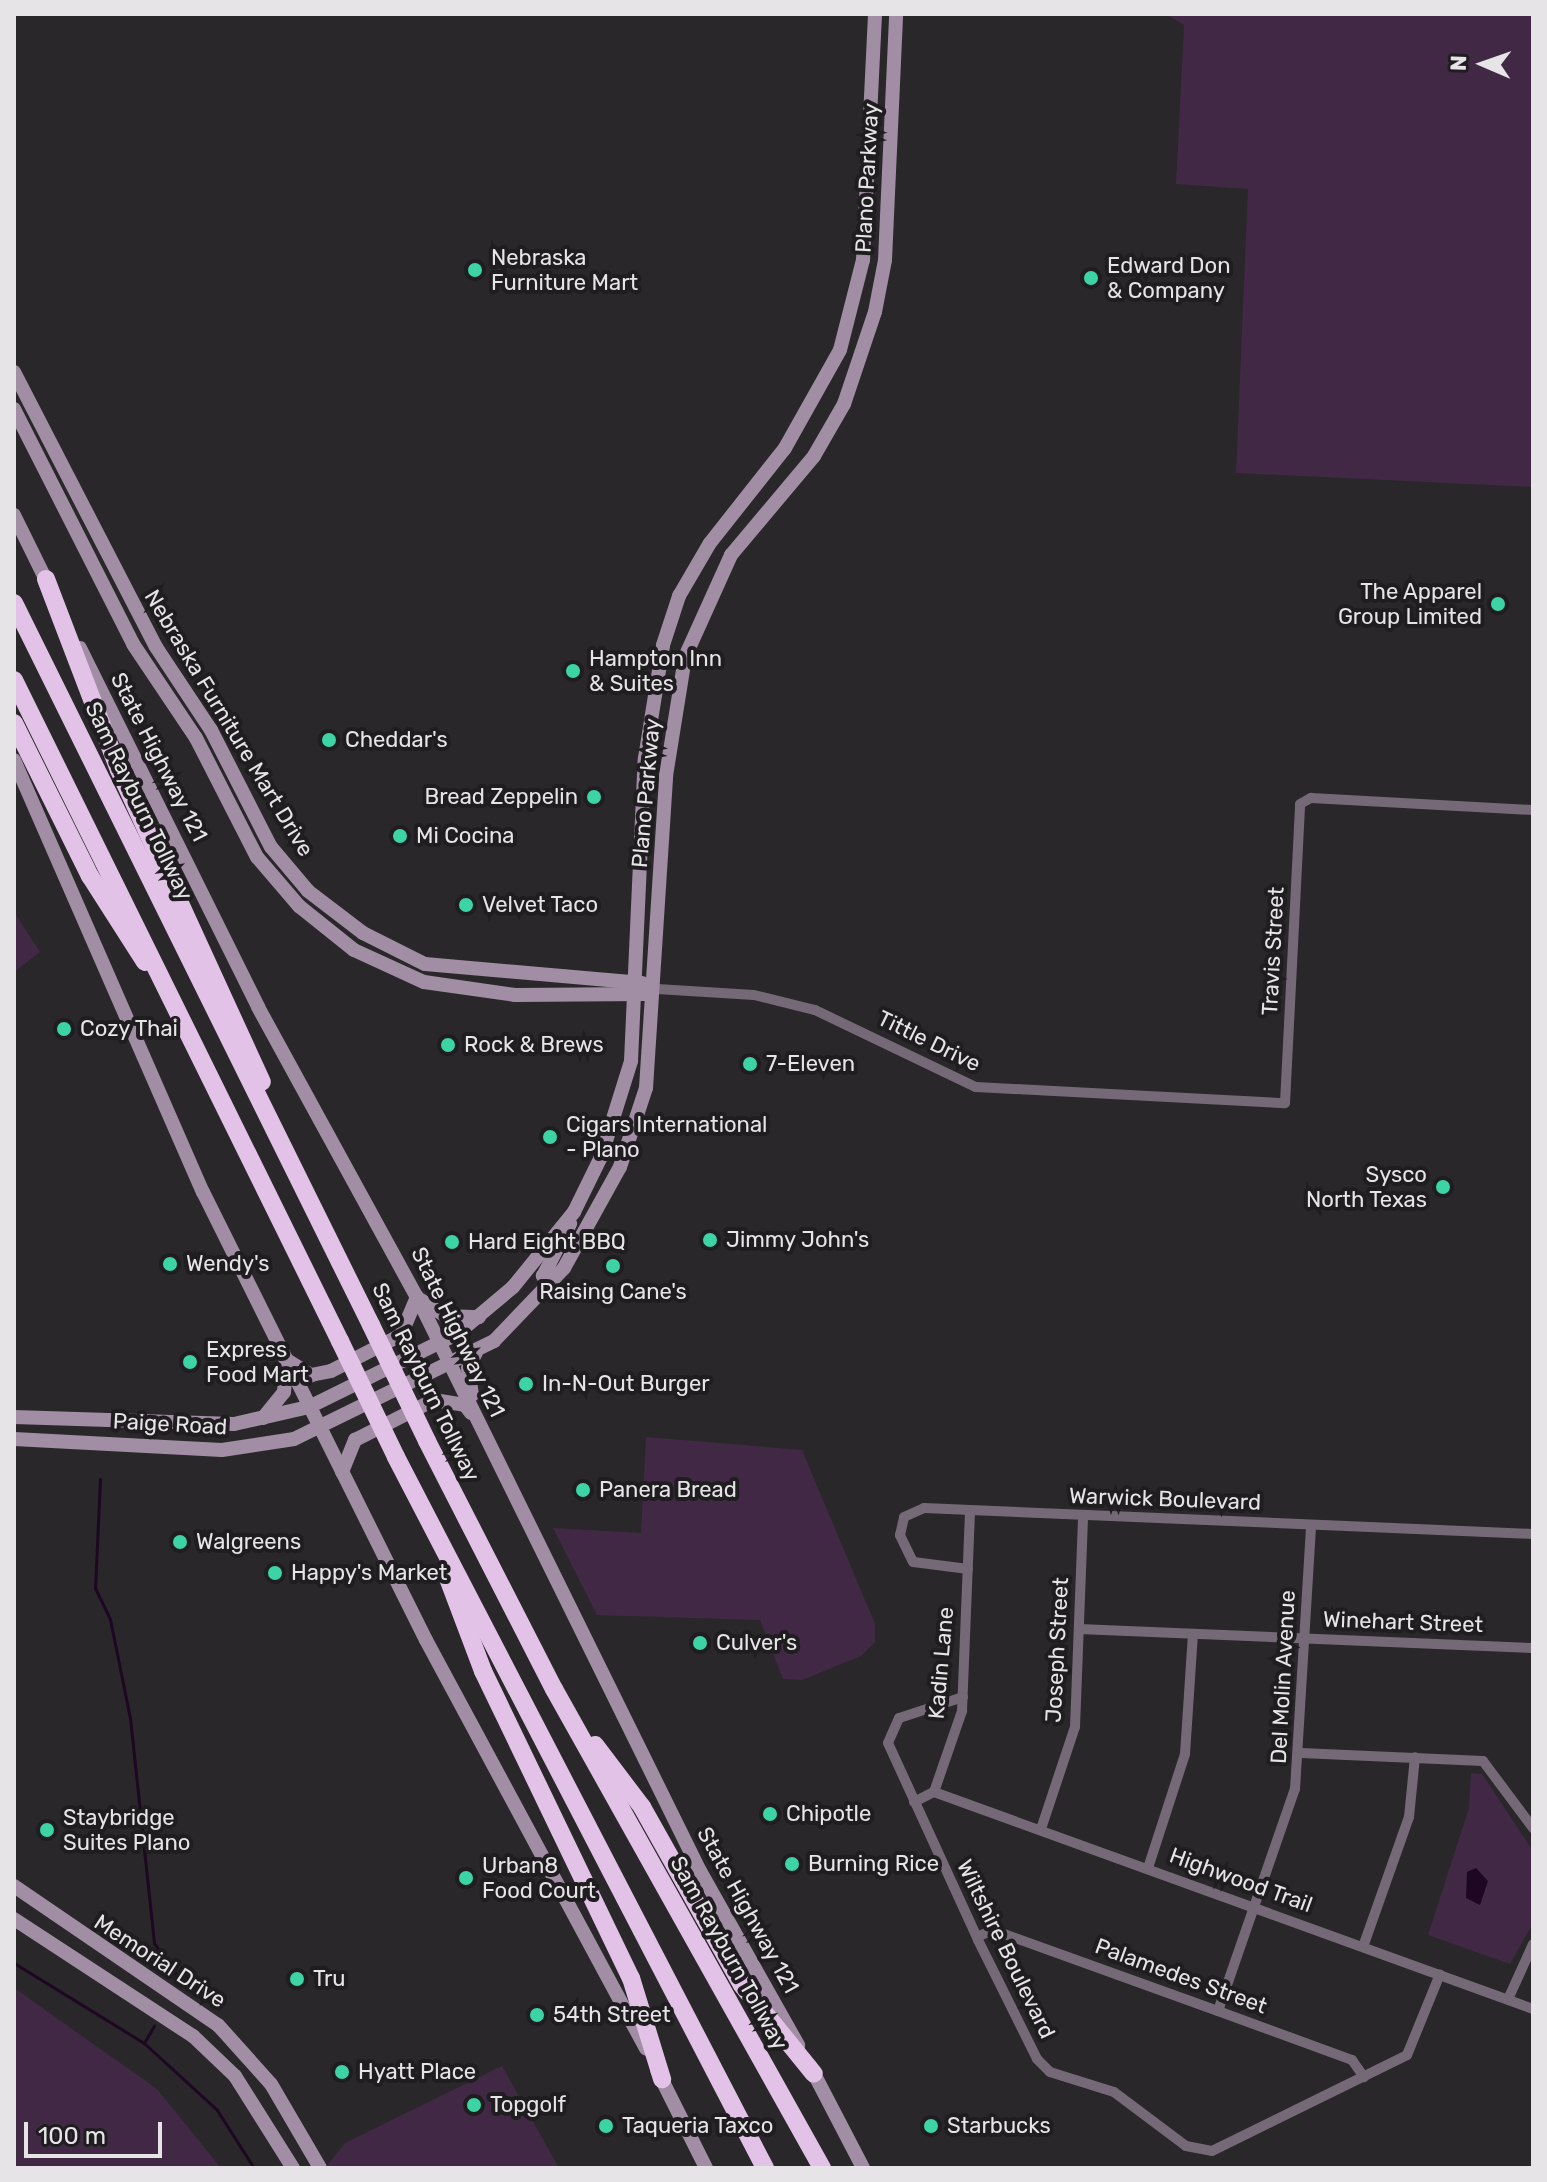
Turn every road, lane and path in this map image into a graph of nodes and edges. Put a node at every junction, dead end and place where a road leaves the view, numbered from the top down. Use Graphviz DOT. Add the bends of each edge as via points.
graph roads {
  1 [pos="875,14"];
  2 [pos="896,14"];
  3 [pos="14,372"];
  4 [pos="14,409"];
  5 [pos="14,515"];
  6 [pos="46,579"];
  7 [pos="14,603"];
  8 [pos="14,680"];
  9 [pos="14,723"];
  10 [pos="14,760"];
  11 [pos="1533,810"];
  12 [pos="637,980"];
  13 [pos="163,982"];
  14 [pos="657,989"];
  15 [pos="636,998"];
  16 [pos="1285,1103"];
  17 [pos="288,1157"];
  18 [pos="574,1212"];
  19 [pos="551,1287"];
  20 [pos="417,1297"];
  21 [pos="480,1316"];
  22 [pos="440,1343"];
  23 [pos="476,1352"];
  24 [pos="285,1359"];
  25 [pos="451,1366"];
  26 [pos="309,1407"];
  27 [pos="14,1417"];
  28 [pos="262,1419"];
  29 [pos="72,1420"];
  30 [pos="479,1423"];
  31 [pos="321,1430"];
  32 [pos="14,1439"];
  33 [pos="70,1441"];
  34 [pos="342,1473"];
  35 [pos="970,1511"];
  36 [pos="1083,1516"];
  37 [pos="1311,1525"];
  38 [pos="1533,1534"];
  39 [pos="436,1536"];
  40 [pos="968,1569"];
  41 [pos="1079,1629"];
  42 [pos="1193,1634"];
  43 [pos="1307,1639"];
  44 [pos="1533,1648"];
  45 [pos="554,1689"];
  46 [pos="963,1697"];
  47 [pos="1301,1753"];
  48 [pos="1415,1757"];
  49 [pos="934,1792"];
  50 [pos="914,1802"];
  51 [pos="1533,1828"];
  52 [pos="1041,1829"];
  53 [pos="1148,1868"];
  54 [pos="14,1886"];
  55 [pos="1255,1907"];
  56 [pos="14,1919"];
  57 [pos="977,1937"];
  58 [pos="1364,1944"];
  59 [pos="1533,1944"];
  60 [pos="1440,1974"];
  61 [pos="157,1980"];
  62 [pos="1509,1997"];
  63 [pos="145,2001"];
  64 [pos="1533,2009"];
  65 [pos="1218,2011"];
  66 [pos="814,2074"];
  67 [pos="1364,2077"];
  68 [pos="662,2079"];
  69 [pos="318,2164"];
  70 [pos="293,2168"];
  71 [pos="300,2168"];
  72 [pos="706,2168"];
  73 [pos="765,2168"];
  74 [pos="822,2168"];
  75 [pos="863,2168"];
  1 -- 12 [label="main road, Plano Parkway" via="863,260 840,350 785,448 710,543 679,596 663,645 645,758"];
  2 -- 14 [label="main road, Plano Parkway" via="885,260 860,368 814,456 731,555 697,622 676,692"];
  3 -- 12 [label="main road, Nebraska Furniture Mart Drive" via="156,647 205,719 271,847 308,891 363,933 425,964 482,974"];
  4 -- 15 [label="main road, Nebraska Furniture Mart Drive" via="133,644 196,738 257,857 299,906 354,950 424,982 483,993"];
  5 -- 6 [label="main road, State Highway 121"];
  6 -- 17 [label="highway" via="119,770 252,1055"];
  6 -- 20 [label="main road, State Highway 121" via="258,1007"];
  7 -- 17 [label="highway, Sam Rayburn Tollway"];
  8 -- 13 [label="highway"];
  9 -- 13 [label="highway" via="119,926"];
  10 -- 24 [label="main road" via="157,1096"];
  11 -- 16 [label="street, Travis Street" via="1304,802"];
  12 -- 14 [label="main road, Nebraska Furniture Mart Drive"];
  12 -- 15 [label="main road, Plano Parkway"];
  13 -- 39 [label="highway, bridge"];
  14 -- 15 [label="main road, Nebraska Furniture Mart Drive"];
  14 -- 16 [label="street, Tittle Drive" via="754,995 815,1010 976,1087"];
  14 -- 19 [label="main road, Plano Parkway" via="646,1088 628,1146"];
  15 -- 18 [label="main road, Plano Parkway" via="623,1094"];
  17 -- 45 [label="highway, Sam Rayburn Tollway, bridge"];
  18 -- 19 [label="main road" via="543,1276"];
  18 -- 21 [label="main road, Plano Parkway" via="536,1263"];
  19 -- 23 [label="main road, Plano Parkway"];
  20 -- 21 [label="main road" via="446,1316"];
  20 -- 22 [label="main road, State Highway 121"];
  20 -- 24 [label="main road" via="401,1335 331,1371 311,1375"];
  21 -- 22 [label="main road, Plano Parkway"];
  22 -- 25 [label="main road, State Highway 121"];
  22 -- 26 [label="main road, Plano Parkway"];
  23 -- 25 [label="main road, Plano Parkway"];
  23 -- 30 [label="main road" via="468,1378"];
  24 -- 26 [label="main road"];
  24 -- 28 [label="main road" via="284,1392"];
  25 -- 30 [label="main road, State Highway 121"];
  25 -- 31 [label="main road, Plano Parkway"];
  26 -- 28 [label="main road, Paige Road"];
  26 -- 31 [label="main road"];
  27 -- 29 [label="main road, Paige Road"];
  28 -- 29 [label="main road, Paige Road"];
  29 -- 33 [label="main road"];
  30 -- 34 [label="main road" via="465,1405 434,1400 355,1440 341,1462"];
  30 -- 66 [label="main road, State Highway 121" via="700,1871"];
  31 -- 33 [label="main road, Paige Road" via="222,1450"];
  31 -- 34 [label="main road"];
  32 -- 33 [label="main road, Paige Road"];
  34 -- 68 [label="main road"];
  35 -- 36 [label="street, Warwick Boulevard"];
  35 -- 40 [label="street, Kadin Lane"];
  35 -- 40 [label="street, Warwick Boulevard" via="916,1509 900,1527 917,1565"];
  36 -- 37 [label="street, Warwick Boulevard"];
  36 -- 41 [label="street, Joseph Street"];
  37 -- 38 [label="street, Warwick Boulevard"];
  37 -- 43 [label="street, Del Molin Avenue"];
  39 -- 68 [label="highway" via="483,1671 631,1978"];
  39 -- 73 [label="highway"];
  40 -- 46 [label="street, Kadin Lane"];
  41 -- 42 [label="street, Winehart Street"];
  41 -- 52 [label="street, Joseph Street" via="1075,1727"];
  42 -- 43 [label="street, Winehart Street"];
  42 -- 53 [label="street" via="1183,1767"];
  43 -- 44 [label="street, Winehart Street"];
  43 -- 47 [label="street, Del Molin Avenue"];
  45 -- 66 [label="highway" via="642,1807 758,2010"];
  45 -- 74 [label="highway, Sam Rayburn Tollway"];
  46 -- 49 [label="street, Kadin Lane"];
  46 -- 50 [label="street, Wiltshire Boulevard" via="921,1707 889,1729"];
  47 -- 48 [label="street"];
  47 -- 55 [label="street, Del Molin Avenue"];
  48 -- 51 [label="street" via="1486,1763"];
  48 -- 58 [label="street" via="1409,1817"];
  49 -- 50 [label="street"];
  49 -- 52 [label="street, Highwood Trail"];
  50 -- 57 [label="street, Wiltshire Boulevard"];
  52 -- 53 [label="street, Highwood Trail"];
  53 -- 55 [label="street, Highwood Trail"];
  54 -- 61 [label="main road, Memorial Drive"];
  55 -- 58 [label="street, Highwood Trail"];
  55 -- 65 [label="street, Del Molin Avenue"];
  56 -- 63 [label="main road, Memorial Drive"];
  57 -- 65 [label="street, Palamedes Street" via="993,1930"];
  57 -- 67 [label="street, Wiltshire Boulevard" via="1041,2065 1127,2098 1192,2150 1220,2148"];
  58 -- 60 [label="street, Highwood Trail"];
  59 -- 62 [label="street"];
  60 -- 62 [label="street, Highwood Trail"];
  60 -- 67 [label="street, Wiltshire Boulevard" via="1412,2050"];
  61 -- 63 [label="main road"];
  61 -- 69 [label="main road, Memorial Drive" via="253,2061"];
  62 -- 64 [label="street, Highwood Trail"];
  63 -- 70 [label="main road, Memorial Drive" via="235,2076"];
  65 -- 67 [label="street, Palamedes Street" via="1352,2060"];
  66 -- 75 [label="main road, State Highway 121"];
  68 -- 72 [label="main road"];
  69 -- 71 [label="main road"];
}
